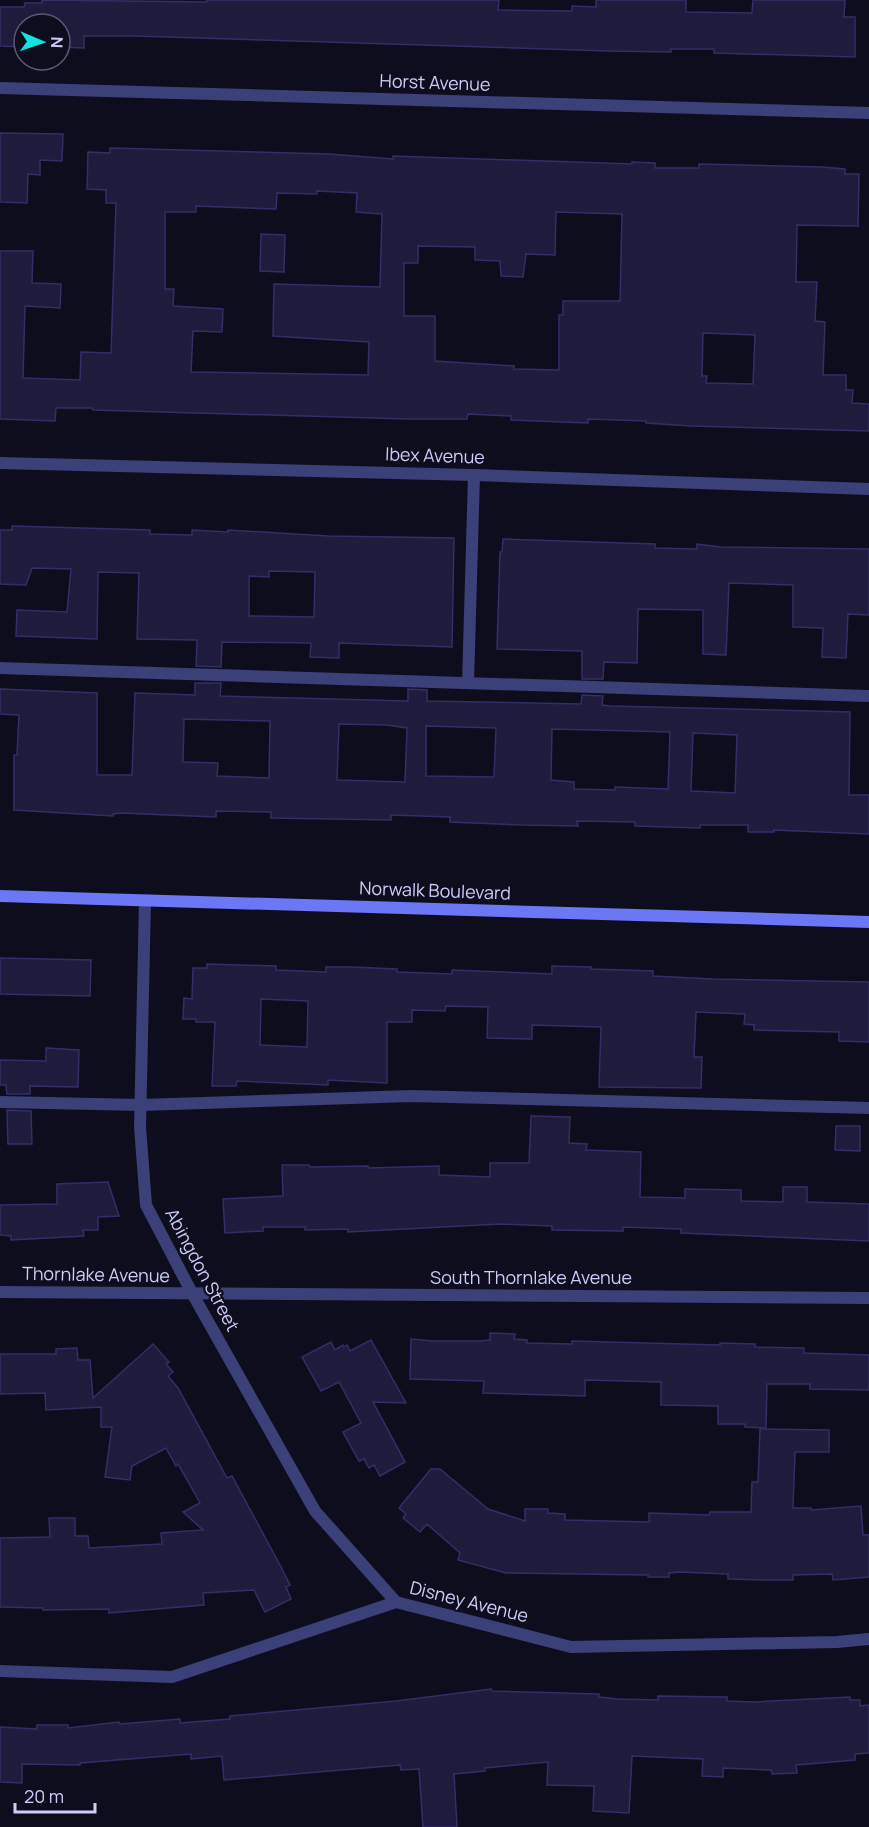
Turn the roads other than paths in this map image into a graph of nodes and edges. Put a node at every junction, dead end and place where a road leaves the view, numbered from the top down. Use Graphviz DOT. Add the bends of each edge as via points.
graph roads {
  1 [pos="0,88"];
  2 [pos="869,113"];
  3 [pos="0,463"];
  4 [pos="474,475"];
  5 [pos="869,489"];
  6 [pos="0,668"];
  7 [pos="468,683"];
  8 [pos="869,696"];
  9 [pos="0,896"];
  10 [pos="145,901"];
  11 [pos="869,922"];
  12 [pos="0,1102"];
  13 [pos="141,1105"];
  14 [pos="869,1108"];
  15 [pos="0,1292"];
  16 [pos="192,1293"];
  17 [pos="869,1298"];
  18 [pos="396,1602"];
  19 [pos="869,1639"];
  20 [pos="0,1671"];
  1 -- 2 [label="street, Horst Avenue"];
  3 -- 4 [label="street, Ibex Avenue"];
  4 -- 5 [label="street, Ibex Avenue"];
  4 -- 7 [label="street"];
  6 -- 7 [label="street"];
  7 -- 8 [label="street"];
  9 -- 10 [label="street, Norwalk Boulevard"];
  10 -- 11 [label="street, Norwalk Boulevard"];
  10 -- 13 [label="street, Abingdon Street"];
  12 -- 13 [label="street"];
  13 -- 14 [label="street" via="411,1096"];
  13 -- 16 [label="street, Abingdon Street" via="146,1205"];
  15 -- 16 [label="street, Thornlake Avenue"];
  16 -- 17 [label="street, South Thornlake Avenue"];
  16 -- 18 [label="street, Abingdon Street" via="315,1511"];
  18 -- 19 [label="street, Disney Avenue" via="571,1647"];
  18 -- 20 [label="street, Disney Avenue" via="172,1677"];
}
